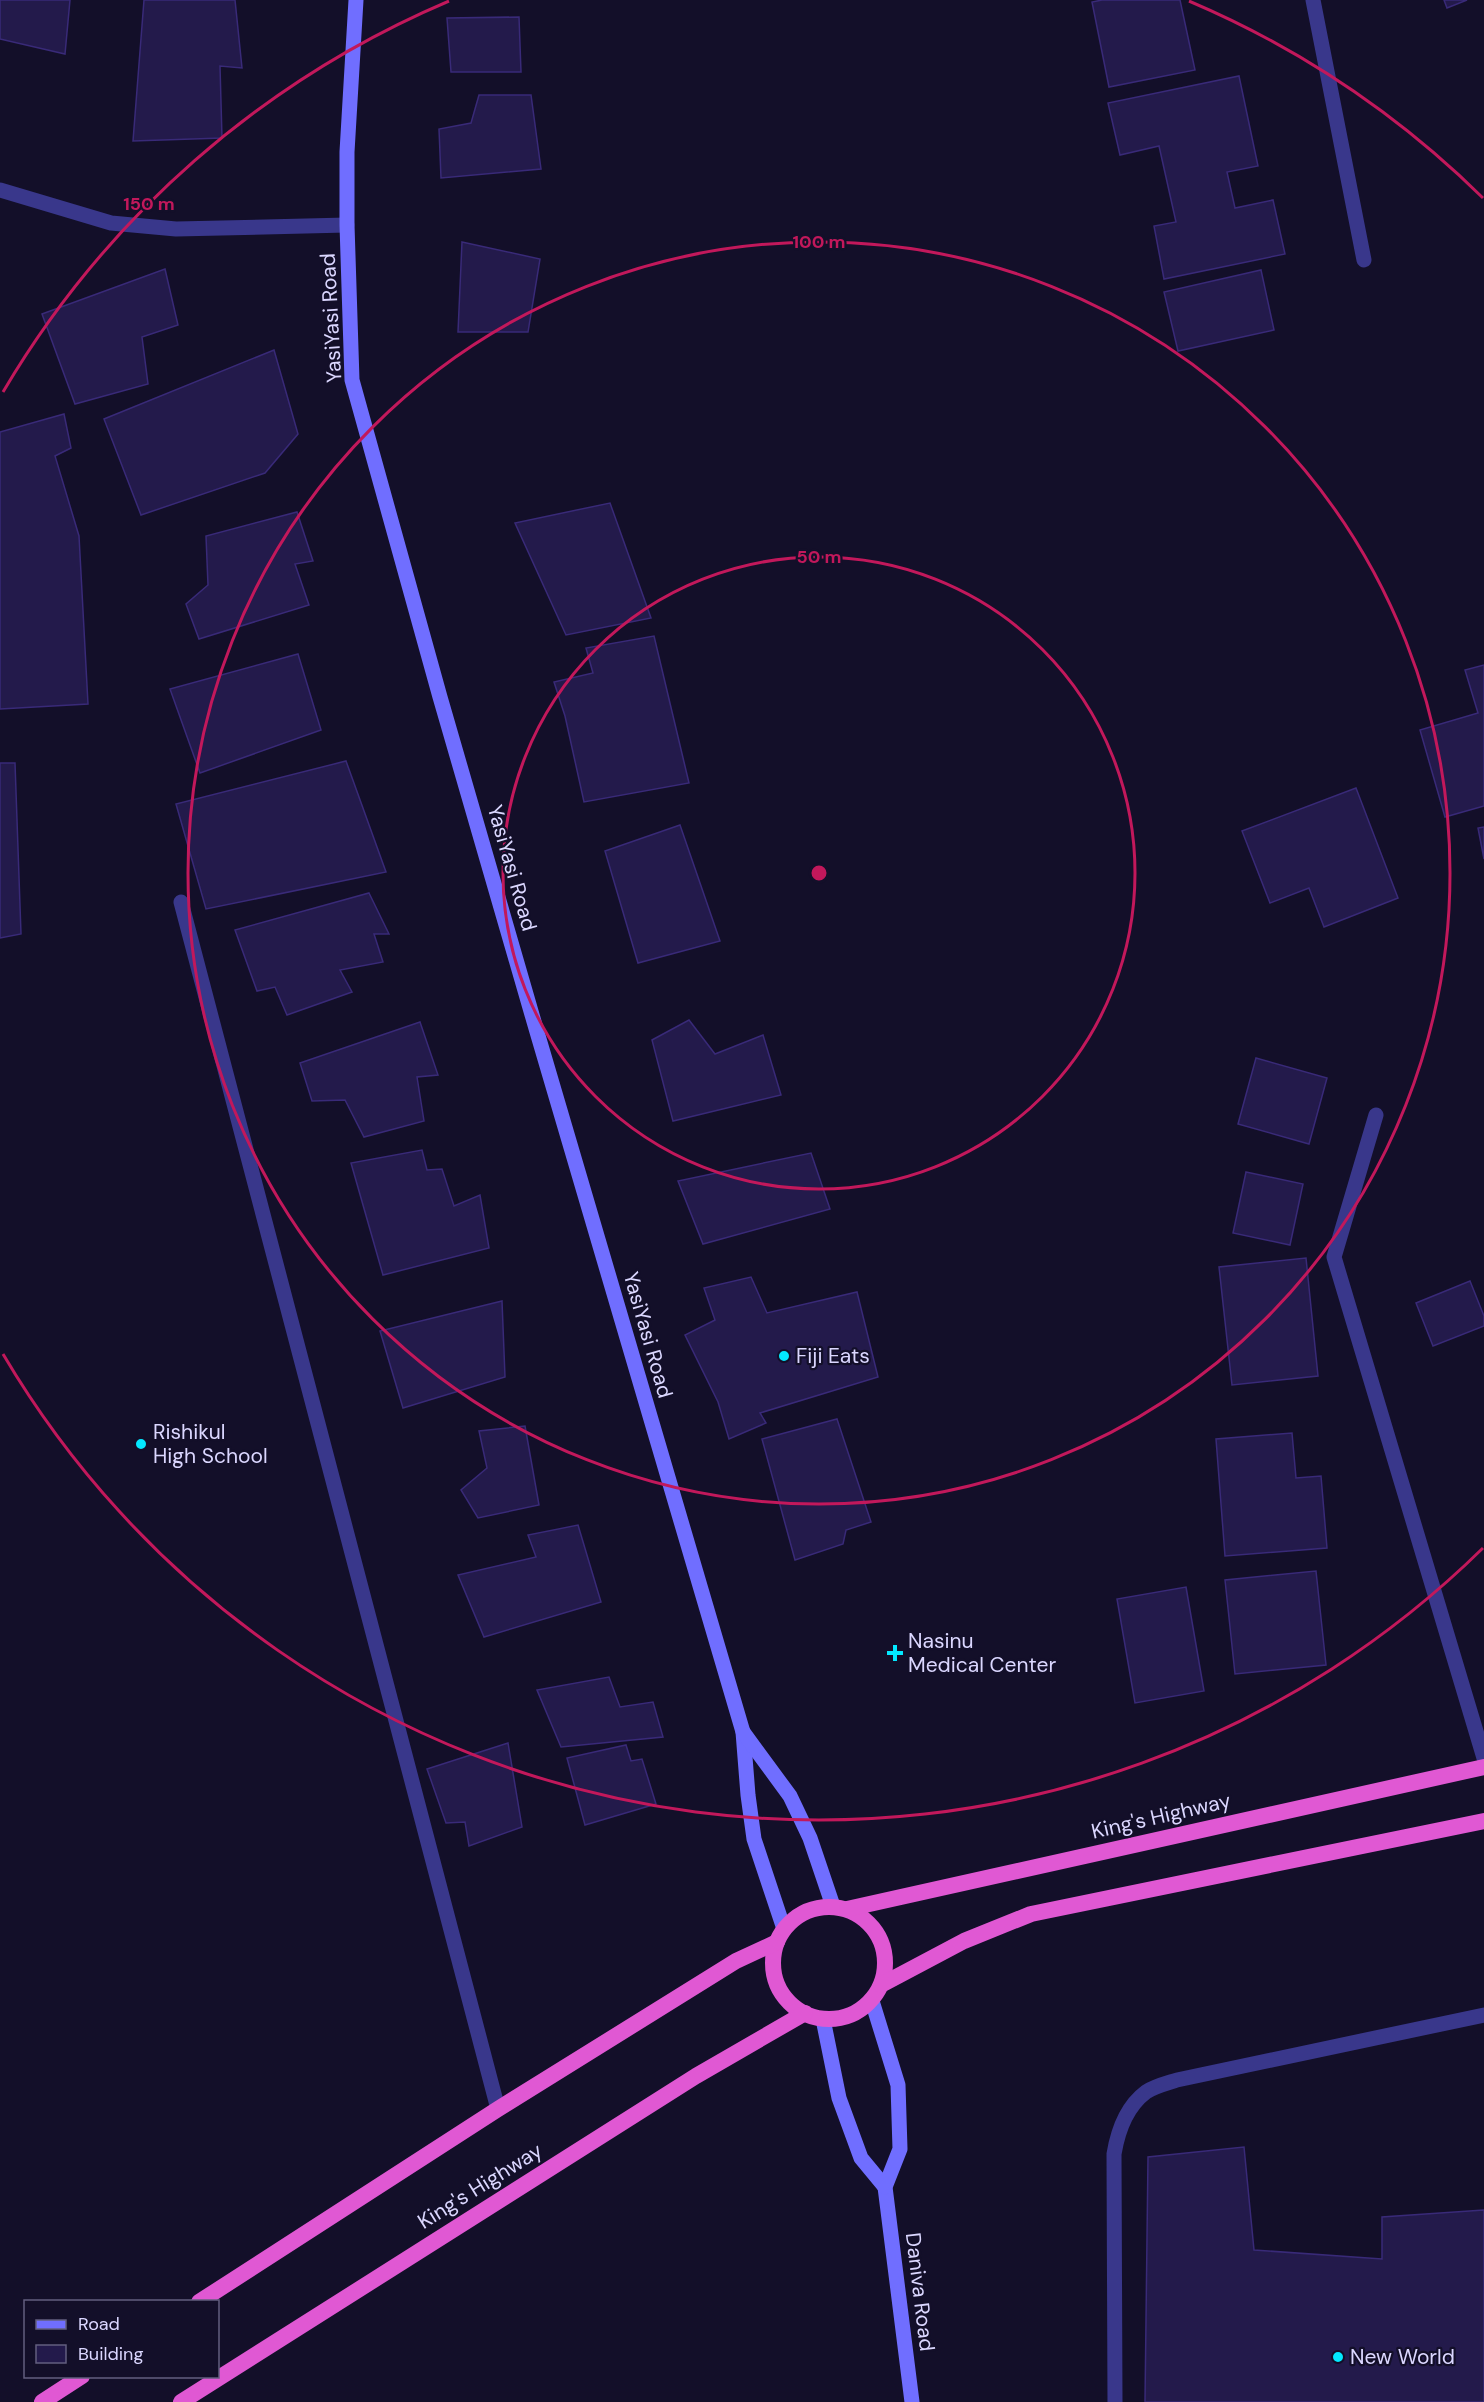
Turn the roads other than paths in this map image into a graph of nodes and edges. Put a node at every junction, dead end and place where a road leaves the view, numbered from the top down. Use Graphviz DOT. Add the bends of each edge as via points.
graph roads {
  1 [pos="356,0"];
  2 [pos="1313,0"];
  3 [pos="0,190"];
  4 [pos="347,225"];
  5 [pos="1364,260"];
  6 [pos="181,902"];
  7 [pos="1376,1115"];
  8 [pos="743,1732"];
  9 [pos="1484,1758"];
  10 [pos="1484,1767"];
  11 [pos="1484,1821"];
  12 [pos="840,1908"];
  13 [pos="780,1936"];
  14 [pos="881,1985"];
  15 [pos="872,2001"];
  16 [pos="805,2013"];
  17 [pos="1484,2014"];
  18 [pos="823,2019"];
  19 [pos="498,2109"];
  20 [pos="885,2187"];
  21 [pos="200,2300"];
  22 [pos="79,2378"];
  23 [pos="219,2378"];
  24 [pos="219,2378"];
  25 [pos="42,2402"];
  26 [pos="181,2402"];
  27 [pos="912,2402"];
  28 [pos="1115,2402"];
  1 -- 4 [label="main road, YasiYasi Road"];
  2 -- 5 [label="street"];
  3 -- 4 [label="street" via="111,223 176,229"];
  4 -- 8 [label="main road, YasiYasi Road" via="352,380 463,775"];
  6 -- 19 [label="street"];
  7 -- 9 [label="street" via="1334,1257"];
  8 -- 12 [label="main road, YasiYasi Road" via="790,1796"];
  8 -- 13 [label="main road, YasiYasi Road" via="754,1839"];
  10 -- 12 [label="highway, King's Highway"];
  11 -- 14 [label="highway" via="1031,1914 964,1941"];
  12 -- 13 [label="highway" via="814,1909 797,1916"];
  12 -- 14 [label="highway" via="867,1921 881,1940 886,1962"];
  13 -- 16 [label="highway" via="773,1963 777,1984 788,2002"];
  13 -- 19 [label="highway"];
  14 -- 15 [label="highway"];
  15 -- 18 [label="highway" via="850,2016"];
  15 -- 20 [label="main road" via="898,2085 900,2149"];
  16 -- 18 [label="highway"];
  16 -- 23 [label="highway, King's Highway" via="696,2076"];
  17 -- 28 [label="street" via="1177,2080 1147,2091 1118,2130 1114,2154"];
  18 -- 20 [label="main road" via="839,2098 861,2158"];
  19 -- 21 [label="highway"];
  20 -- 27 [label="main road, Daniva Road"];
  22 -- 25 [label="highway"];
  24 -- 26 [label="highway, King's Highway"];
}
